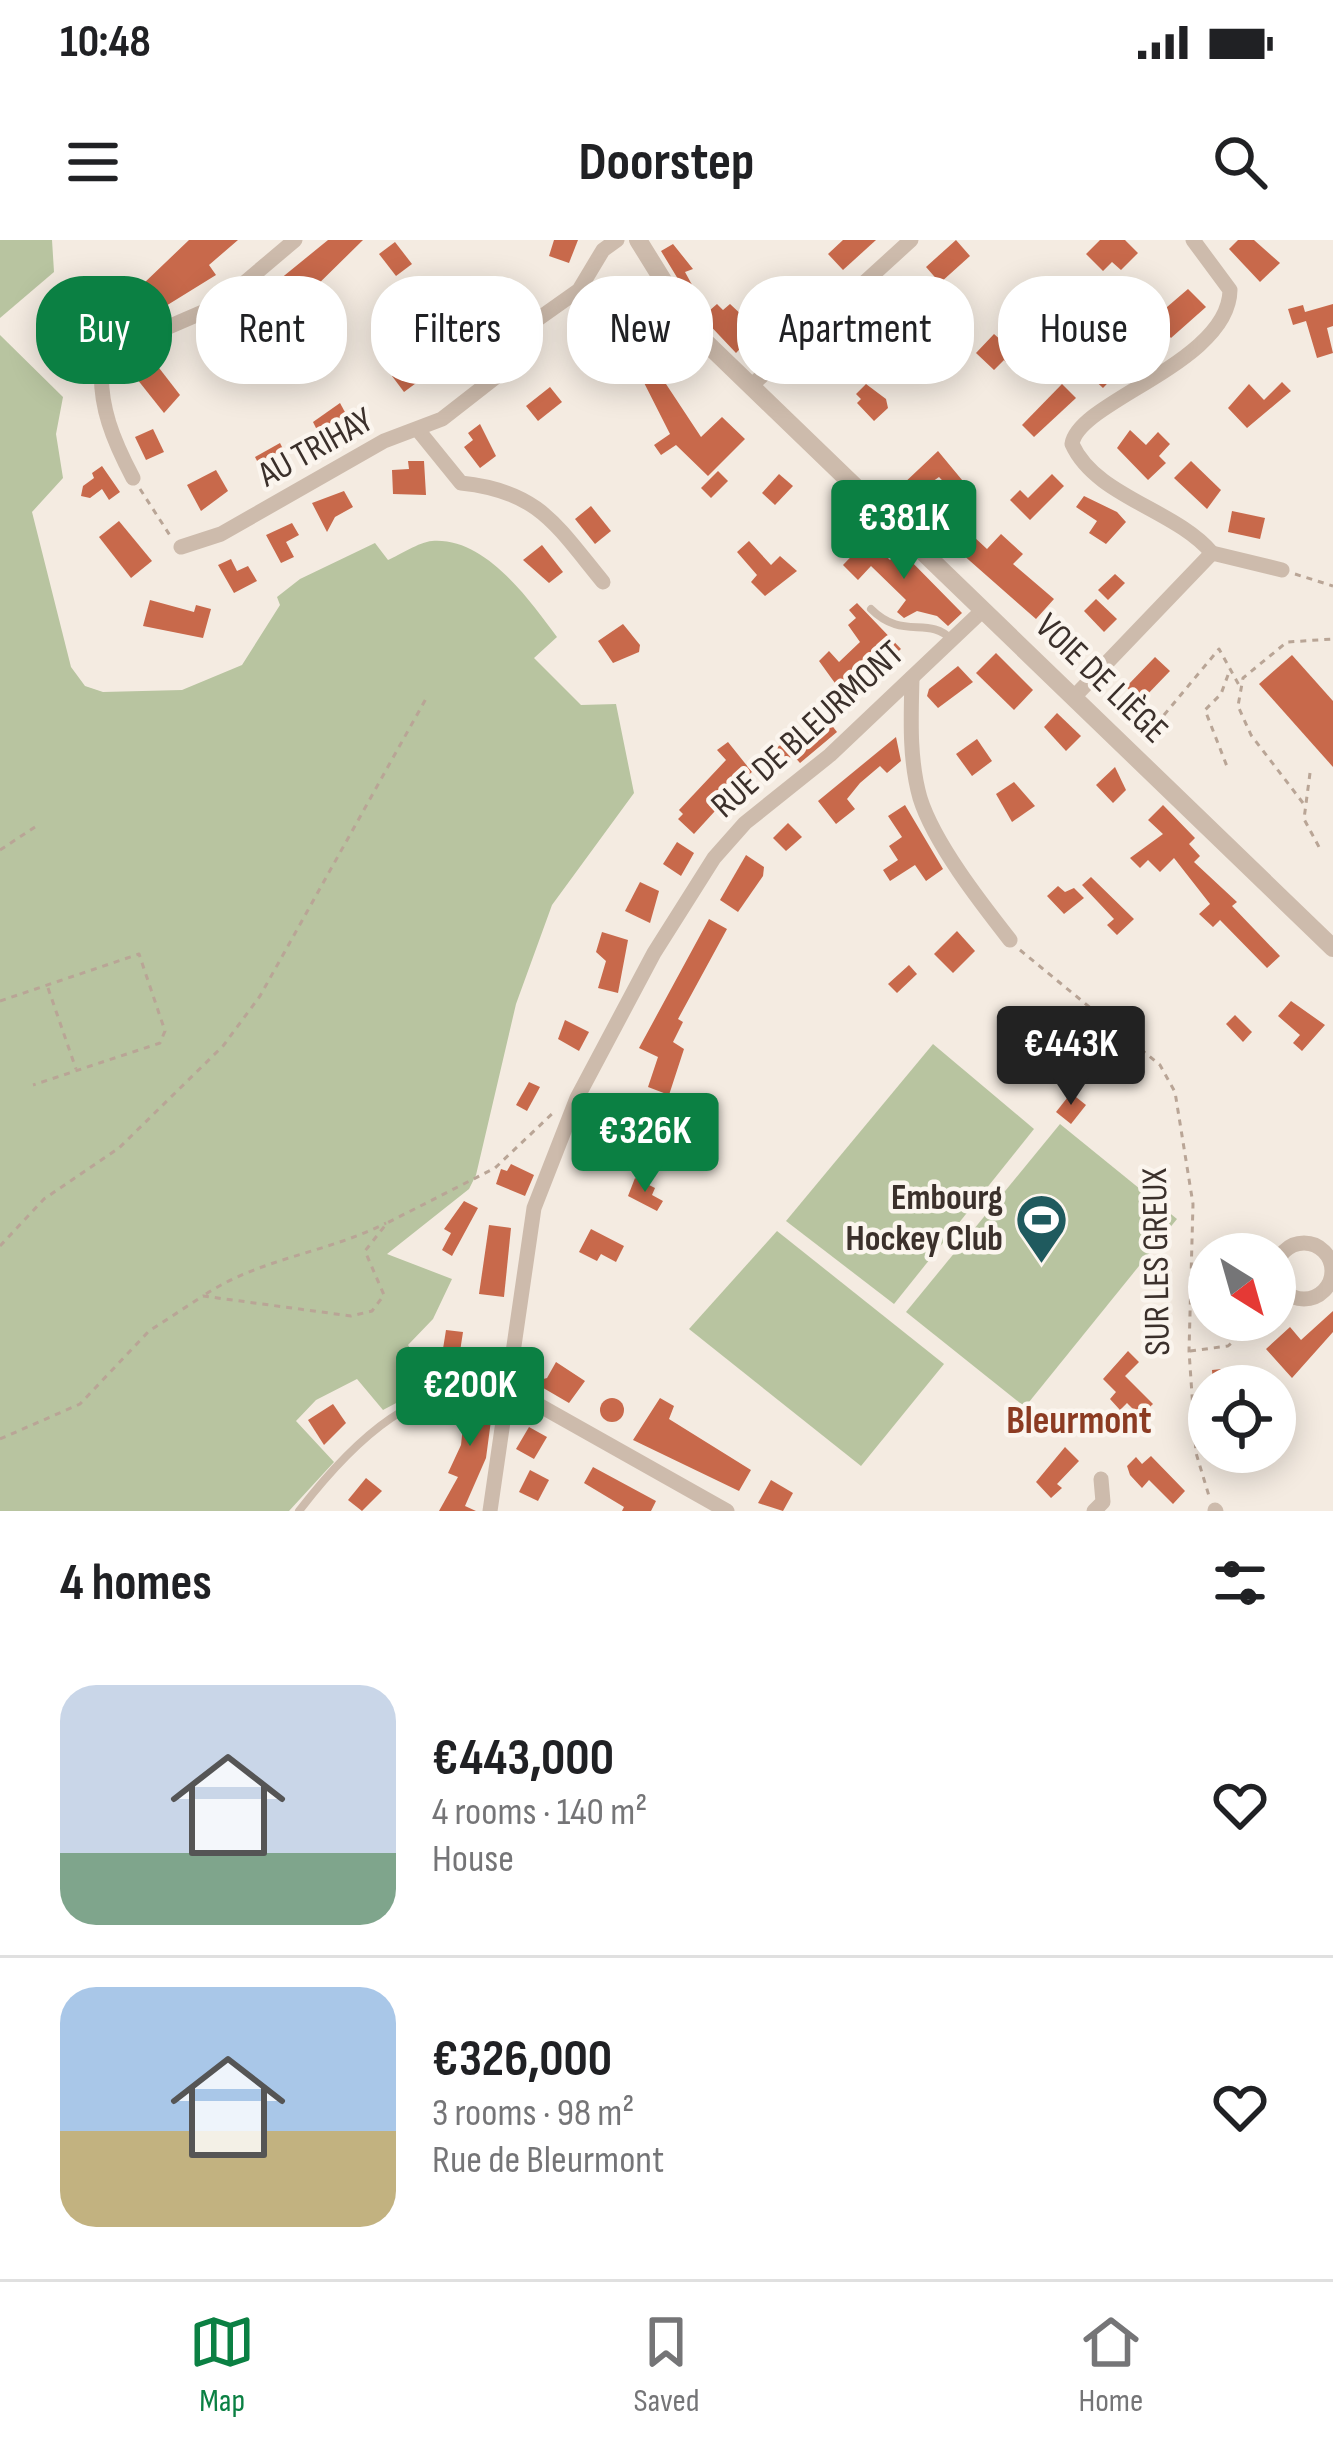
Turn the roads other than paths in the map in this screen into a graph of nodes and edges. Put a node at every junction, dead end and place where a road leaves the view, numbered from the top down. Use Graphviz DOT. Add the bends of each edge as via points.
graph roads {
  1 [pos="295,240"];
  2 [pos="617,240"];
  3 [pos="638,240"];
  4 [pos="910,240"];
  5 [pos="1193,240"];
  6 [pos="751,386"];
  7 [pos="418,430"];
  8 [pos="133,478"];
  9 [pos="181,547"];
  10 [pos="1212,553"];
  11 [pos="1282,570"];
  12 [pos="603,582"];
  13 [pos="871,609"];
  14 [pos="983,610"];
  15 [pos="952,640"];
  16 [pos="912,678"];
  17 [pos="1073,698"];
  18 [pos="1010,940"];
  19 [pos="1333,948"];
  20 [pos="1296,1247"];
  21 [pos="1331,1259"];
  22 [pos="1296,1296"];
  23 [pos="513,1382"];
  24 [pos="1101,1479"];
  25 [pos="299,1511"];
  26 [pos="490,1511"];
  27 [pos="727,1511"];
  28 [pos="1094,1511"];
  1 -- 8 [label="street" via="217,306 122,347 102,364 100,391"];
  2 -- 7 [label="street, AU TRIHAY" via="579,290 531,323 519,359"];
  3 -- 6 [label="street, VOIE DE LIÈGE" via="695,332"];
  4 -- 6 [label="street"];
  5 -- 10 [label="street" via="1230,290 1224,316 1155,381 1085,422 1072,444 1096,474 1198,536"];
  6 -- 14 [label="street, VOIE DE LIÈGE"];
  7 -- 9 [label="street, AU TRIHAY"];
  7 -- 12 [label="street" via="461,483 506,488 553,521"];
  10 -- 11 [label="street"];
  10 -- 17 [label="street"];
  13 -- 15 [label="lane" via="892,627 931,627"];
  14 -- 15 [label="street, RUE DE BLEURMONT"];
  14 -- 17 [label="street, VOIE DE LIÈGE"];
  15 -- 16 [label="street, RUE DE BLEURMONT"];
  16 -- 18 [label="street" via="910,748 921,802"];
  16 -- 23 [label="street, RUE DE BLEURMONT" via="745,823 654,953 577,1098 534,1208"];
  17 -- 19 [label="street, VOIE DE LIÈGE"];
  20 -- 21 [label="street" via="1311,1244"];
  21 -- 22 [label="street" via="1325,1289"];
  23 -- 25 [label="lane" via="440,1392 387,1416"];
  23 -- 26 [label="street, RUE DE BLEURMONT"];
  23 -- 27 [label="street"];
  24 -- 28 [label="street"];
}
